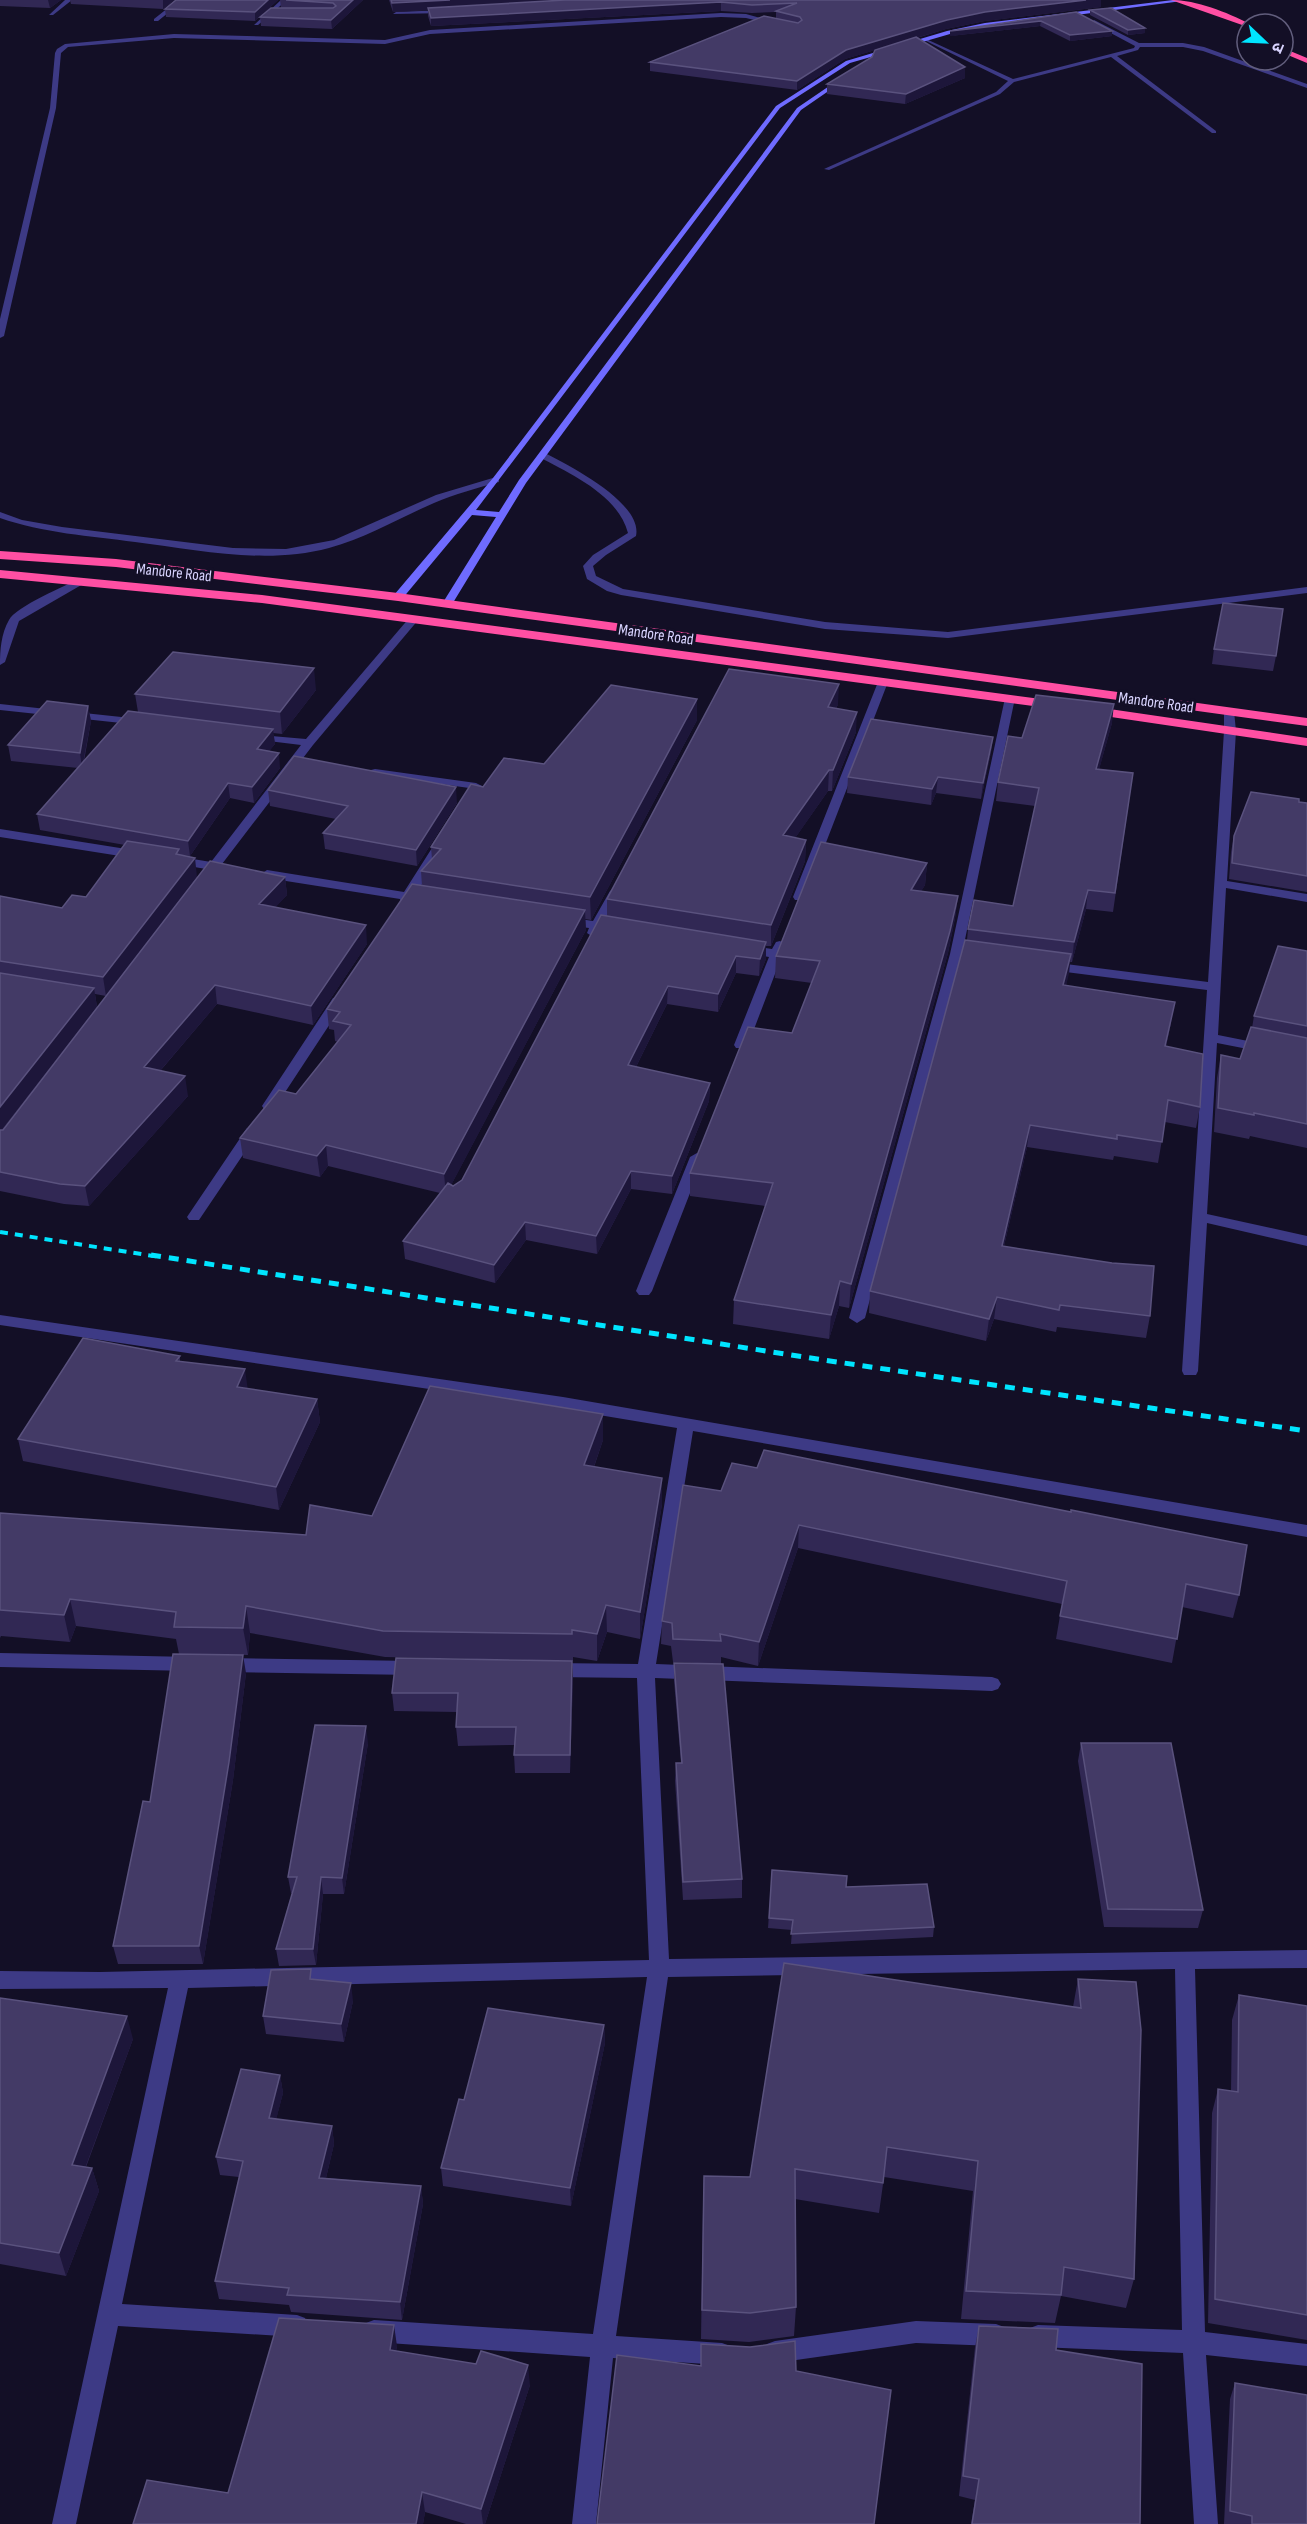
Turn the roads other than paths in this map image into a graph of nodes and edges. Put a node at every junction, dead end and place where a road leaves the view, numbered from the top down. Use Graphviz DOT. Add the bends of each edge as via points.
graph roads {
  1 [pos="69,0"];
  2 [pos="181,0"];
  3 [pos="284,0"];
  4 [pos="1177,1"];
  5 [pos="1192,6"];
  6 [pos="456,11"];
  7 [pos="270,12"];
  8 [pos="280,12"];
  9 [pos="51,14"];
  10 [pos="396,14"];
  11 [pos="1078,14"];
  12 [pos="156,20"];
  13 [pos="1235,20"];
  14 [pos="256,24"];
  15 [pos="786,26"];
  16 [pos="1235,29"];
  17 [pos="926,39"];
  18 [pos="1138,45"];
  19 [pos="1113,56"];
  20 [pos="870,57"];
  21 [pos="1012,81"];
  22 [pos="1307,86"];
  23 [pos="778,107"];
  24 [pos="799,109"];
  25 [pos="1214,132"];
  26 [pos="827,169"];
  27 [pos="0,336"];
  28 [pos="543,455"];
  29 [pos="496,480"];
  30 [pos="469,512"];
  31 [pos="0,515"];
  32 [pos="501,515"];
  33 [pos="0,555"];
  34 [pos="0,574"];
  35 [pos="85,580"];
  36 [pos="1307,590"];
  37 [pos="398,597"];
  38 [pos="447,604"];
  39 [pos="414,619"];
  40 [pos="0,662"];
  41 [pos="883,682"];
  42 [pos="1010,699"];
  43 [pos="0,707"];
  44 [pos="1229,711"];
  45 [pos="1307,722"];
  46 [pos="158,724"];
  47 [pos="1230,731"];
  48 [pos="239,734"];
  49 [pos="1307,741"];
  50 [pos="309,743"];
  51 [pos="362,771"];
  52 [pos="464,806"];
  53 [pos="451,826"];
  54 [pos="0,833"];
  55 [pos="213,866"];
  56 [pos="236,870"];
  57 [pos="259,873"];
  58 [pos="1220,883"];
  59 [pos="200,884"];
  60 [pos="620,884"];
  61 [pos="408,896"];
  62 [pos="1307,898"];
  63 [pos="432,900"];
  64 [pos="794,910"];
  65 [pos="395,916"];
  66 [pos="550,918"];
  67 [pos="597,926"];
  68 [pos="631,931"];
  69 [pos="786,932"];
  70 [pos="586,947"];
  71 [pos="732,947"];
  72 [pos="777,954"];
  73 [pos="1038,965"];
  74 [pos="1213,987"];
  75 [pos="343,993"];
  76 [pos="1210,1037"];
  77 [pos="1275,1050"];
  78 [pos="734,1062"];
  79 [pos="704,1139"];
  80 [pos="194,1217"];
  81 [pos="1199,1217"];
  82 [pos="1307,1241"];
  83 [pos="644,1291"];
  84 [pos="856,1318"];
  85 [pos="0,1320"];
  86 [pos="1190,1371"];
  87 [pos="686,1424"];
  88 [pos="1307,1532"];
  89 [pos="0,1660"];
  90 [pos="432,1668"];
  91 [pos="539,1670"];
  92 [pos="646,1672"];
  93 [pos="992,1684"];
  94 [pos="1307,1959"];
  95 [pos="1185,1960"];
  96 [pos="659,1968"];
  97 [pos="180,1979"];
  98 [pos="0,1980"];
  99 [pos="109,2314"];
  100 [pos="321,2328"];
  101 [pos="356,2330"];
  102 [pos="1194,2342"];
  103 [pos="603,2346"];
  104 [pos="1307,2355"];
  105 [pos="64,2524"];
  106 [pos="584,2524"];
  107 [pos="1206,2524"];
  1 -- 9 [label="street"];
  2 -- 12 [label="street"];
  3 -- 7 [label="street"];
  4 -- 5 [label="highway"];
  4 -- 11 [label="street"];
  5 -- 13 [label="highway"];
  5 -- 16 [label="highway" via="1195,12"];
  6 -- 10 [label="street"];
  7 -- 8 [label="street"];
  7 -- 14 [label="street"];
  11 -- 17 [label="street" via="985,25"];
  11 -- 18 [label="street"];
  15 -- 27 [label="street" via="746,16 721,15 430,32 385,42 174,36 62,47 58,53 53,108"];
  17 -- 20 [label="street"];
  17 -- 21 [label="street"];
  18 -- 19 [label="street"];
  18 -- 22 [label="street" via="1203,49"];
  19 -- 21 [label="street"];
  19 -- 25 [label="street"];
  20 -- 23 [label="street" via="848,62"];
  20 -- 24 [label="street" via="868,64"];
  21 -- 26 [label="street" via="998,93"];
  23 -- 24 [label="street"];
  23 -- 29 [label="street"];
  24 -- 28 [label="street"];
  28 -- 32 [label="street"];
  28 -- 36 [label="street" via="596,485 633,526 633,534 592,558 588,566 591,577 621,592 739,613 909,634 948,635"];
  29 -- 30 [label="street"];
  29 -- 31 [label="street" via="423,504 349,539 294,552 220,550 62,530"];
  30 -- 32 [label="street"];
  30 -- 37 [label="street"];
  32 -- 38 [label="street"];
  33 -- 37 [label="highway, Mandore Road" via="116,563"];
  34 -- 35 [label="highway, Mandore Road"];
  35 -- 39 [label="highway, Mandore Road"];
  35 -- 40 [label="street" via="14,619"];
  37 -- 38 [label="highway, Mandore Road"];
  38 -- 44 [label="highway, Mandore Road"];
  39 -- 41 [label="highway, Mandore Road" via="733,667"];
  39 -- 50 [label="street"];
  41 -- 42 [label="highway, Mandore Road"];
  41 -- 64 [label="street"];
  42 -- 47 [label="highway, Mandore Road"];
  42 -- 84 [label="street" via="962,955"];
  43 -- 46 [label="street"];
  44 -- 45 [label="highway, Mandore Road"];
  44 -- 47 [label="street"];
  47 -- 49 [label="highway, Mandore Road"];
  47 -- 58 [label="street"];
  48 -- 50 [label="street"];
  50 -- 55 [label="street" via="300,762"];
  51 -- 52 [label="street" via="476,786"];
  53 -- 61 [label="street"];
  54 -- 55 [label="street"];
  55 -- 56 [label="street"];
  55 -- 59 [label="street"];
  57 -- 61 [label="street"];
  58 -- 62 [label="street"];
  58 -- 74 [label="street"];
  60 -- 67 [label="street"];
  61 -- 63 [label="street"];
  61 -- 65 [label="street"];
  66 -- 67 [label="street"];
  67 -- 68 [label="street"];
  67 -- 70 [label="street"];
  69 -- 72 [label="street"];
  71 -- 72 [label="street"];
  72 -- 78 [label="street"];
  73 -- 74 [label="street"];
  74 -- 76 [label="street"];
  75 -- 80 [label="street"];
  76 -- 77 [label="street"];
  76 -- 81 [label="street"];
  79 -- 83 [label="street"];
  81 -- 82 [label="street"];
  81 -- 86 [label="street"];
  85 -- 87 [label="street" via="563,1402"];
  87 -- 88 [label="street"];
  87 -- 92 [label="street"];
  89 -- 90 [label="street"];
  91 -- 92 [label="street"];
  92 -- 93 [label="street"];
  92 -- 96 [label="street"];
  94 -- 95 [label="street"];
  95 -- 96 [label="street"];
  95 -- 102 [label="street"];
  96 -- 97 [label="street"];
  96 -- 103 [label="street"];
  97 -- 98 [label="street"];
  97 -- 99 [label="street"];
  99 -- 100 [label="street"];
  99 -- 105 [label="street"];
  101 -- 103 [label="street"];
  102 -- 103 [label="street" via="916,2332 748,2355"];
  102 -- 104 [label="street"];
  102 -- 107 [label="street"];
  103 -- 106 [label="street"];
}
